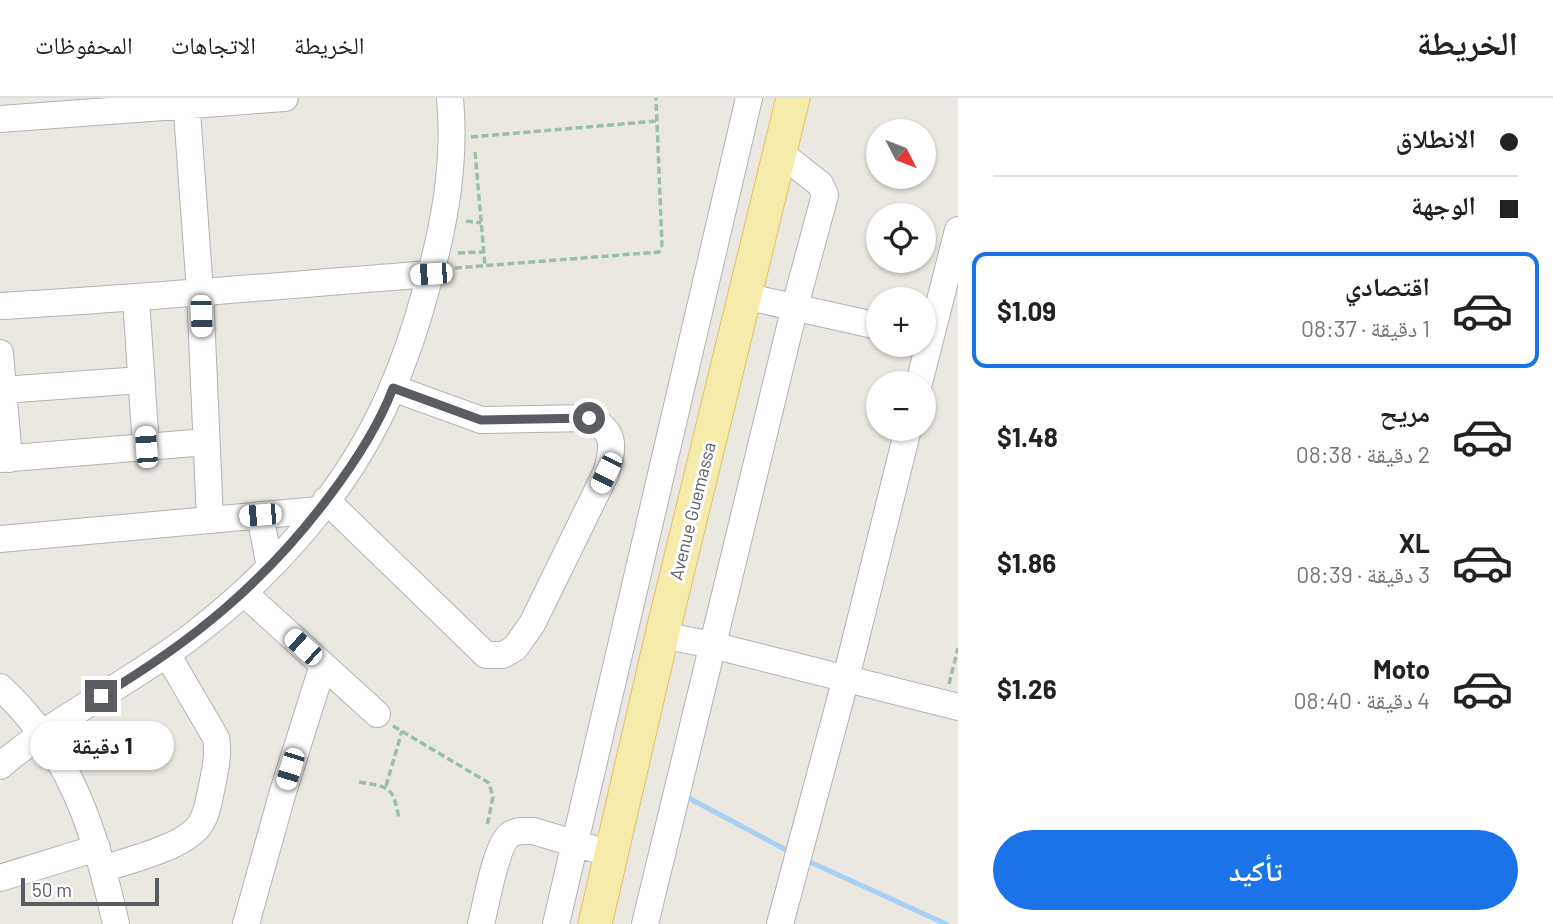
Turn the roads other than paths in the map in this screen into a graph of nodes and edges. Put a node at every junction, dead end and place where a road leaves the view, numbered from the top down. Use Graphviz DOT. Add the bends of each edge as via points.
graph roads {
  1 [pos="285,98"];
  2 [pos="450,98"];
  3 [pos="748,98"];
  4 [pos="793,98"];
  5 [pos="186,102"];
  6 [pos="0,119"];
  7 [pos="779,152"];
  8 [pos="958,230"];
  9 [pos="431,272"];
  10 [pos="200,291"];
  11 [pos="744,296"];
  12 [pos="136,299"];
  13 [pos="0,306"];
  14 [pos="795,306"];
  15 [pos="936,307"];
  16 [pos="866,323"];
  17 [pos="0,353"];
  18 [pos="141,380"];
  19 [pos="393,388"];
  20 [pos="3,390"];
  21 [pos="905,441"];
  22 [pos="206,442"];
  23 [pos="146,447"];
  24 [pos="5,459"];
  25 [pos="323,505"];
  26 [pos="260,515"];
  27 [pos="210,520"];
  28 [pos="0,539"];
  29 [pos="270,567"];
  30 [pos="244,593"];
  31 [pos="662,635"];
  32 [pos="712,645"];
  33 [pos="167,654"];
  34 [pos="323,665"];
  35 [pos="846,678"];
  36 [pos="0,687"];
  37 [pos="951,705"];
  38 [pos="377,714"];
  39 [pos="42,732"];
  40 [pos="0,766"];
  41 [pos="574,843"];
  42 [pos="611,854"];
  43 [pos="100,859"];
  44 [pos="0,878"];
  45 [pos="116,924"];
  46 [pos="246,924"];
  47 [pos="481,924"];
  48 [pos="556,924"];
  49 [pos="595,924"];
  50 [pos="645,924"];
  51 [pos="780,924"];
  1 -- 5 [label="street"];
  2 -- 9 [label="street" via="462,137"];
  3 -- 41 [label="street"];
  4 -- 7 [label="main road, Avenue Guemassa"];
  5 -- 6 [label="street"];
  5 -- 10 [label="street"];
  7 -- 11 [label="main road, Avenue Guemassa"];
  7 -- 14 [label="street" via="820,184 825,195"];
  8 -- 15 [label="street"];
  9 -- 10 [label="street"];
  9 -- 19 [label="street"];
  10 -- 12 [label="street"];
  10 -- 22 [label="street"];
  11 -- 14 [label="street"];
  11 -- 31 [label="main road, Avenue Guemassa"];
  12 -- 13 [label="street"];
  12 -- 18 [label="street"];
  14 -- 16 [label="street"];
  14 -- 32 [label="street"];
  17 -- 20 [label="street"];
  18 -- 20 [label="street"];
  18 -- 23 [label="street"];
  19 -- 25 [label="street" via="372,432"];
  19 -- 25 [label="street" via="481,420 589,418 602,424 611,438 613,453 606,473 532,624 515,648 503,655 486,655"];
  20 -- 24 [label="street"];
  21 -- 35 [label="street"];
  22 -- 23 [label="street"];
  22 -- 27 [label="street"];
  23 -- 24 [label="street"];
  25 -- 26 [label="street"];
  25 -- 29 [label="street"];
  26 -- 27 [label="street"];
  26 -- 29 [label="street"];
  27 -- 28 [label="street"];
  29 -- 30 [label="street"];
  30 -- 33 [label="street"];
  30 -- 34 [label="street"];
  31 -- 32 [label="street"];
  31 -- 42 [label="main road, Avenue Guemassa"];
  32 -- 35 [label="street"];
  32 -- 50 [label="street"];
  33 -- 39 [label="street"];
  33 -- 43 [label="street" via="216,738 219,752 206,814 192,835 170,845"];
  34 -- 38 [label="street"];
  34 -- 46 [label="street"];
  35 -- 37 [label="street"];
  35 -- 51 [label="street"];
  36 -- 39 [label="street"];
  39 -- 40 [label="street"];
  39 -- 43 [label="street" via="62,762"];
  41 -- 42 [label="street"];
  41 -- 47 [label="street" via="533,831 510,835 500,850"];
  41 -- 48 [label="street"];
  42 -- 49 [label="main road, Avenue Guemassa"];
  43 -- 44 [label="street"];
  43 -- 45 [label="street"];
}
